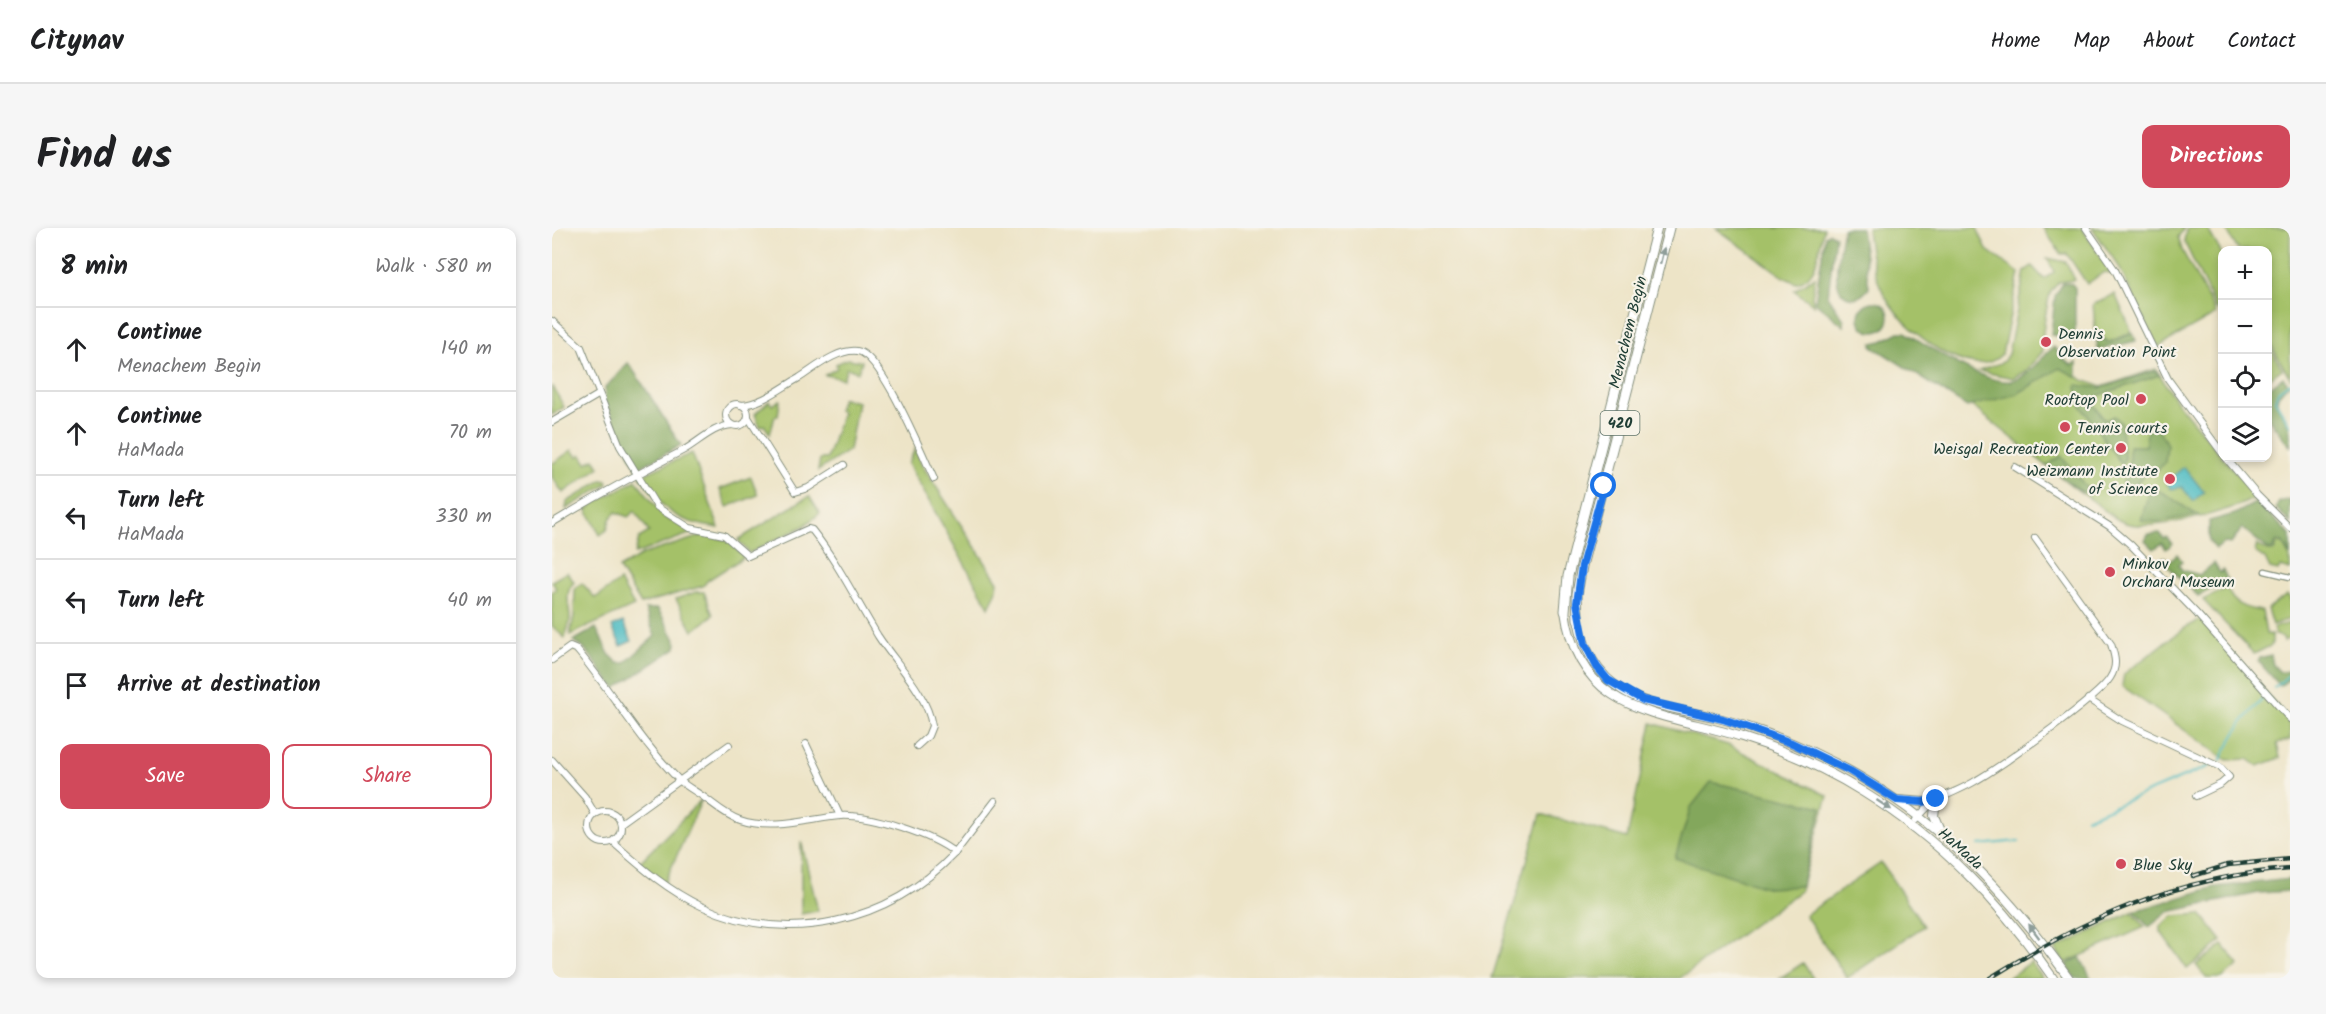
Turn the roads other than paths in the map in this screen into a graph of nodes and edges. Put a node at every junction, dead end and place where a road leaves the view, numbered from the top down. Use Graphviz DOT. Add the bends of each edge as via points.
graph roads {
  1 [pos="1657,228"];
  2 [pos="1669,228"];
  3 [pos="2086,228"];
  4 [pos="552,321"];
  5 [pos="598,395"];
  6 [pos="760,401"];
  7 [pos="741,405"];
  8 [pos="726,413"];
  9 [pos="748,416"];
  10 [pos="552,422"];
  11 [pos="737,426"];
  12 [pos="713,431"];
  13 [pos="757,433"];
  14 [pos="2218,446"];
  15 [pos="2229,462"];
  16 [pos="844,465"];
  17 [pos="2015,467"];
  18 [pos="636,474"];
  19 [pos="934,479"];
  20 [pos="552,523"];
  21 [pos="2290,528"];
  22 [pos="2035,538"];
  23 [pos="2265,571"];
  24 [pos="2290,577"];
  25 [pos="1565,611"];
  26 [pos="1578,619"];
  27 [pos="552,660"];
  28 [pos="2088,699"];
  29 [pos="2290,719"];
  30 [pos="806,744"];
  31 [pos="729,745"];
  32 [pos="916,746"];
  33 [pos="552,760"];
  34 [pos="680,780"];
  35 [pos="2196,796"];
  36 [pos="1936,799"];
  37 [pos="1897,800"];
  38 [pos="995,801"];
  39 [pos="595,814"];
  40 [pos="840,816"];
  41 [pos="1920,816"];
  42 [pos="621,823"];
  43 [pos="1912,825"];
  44 [pos="615,839"];
  45 [pos="1951,842"];
  46 [pos="955,853"];
  47 [pos="2053,978"];
  48 [pos="2068,978"];
  1 -- 25 [label="main road, Menachem Begin / 420" via="1568,576"];
  26 -- 2 [label="main road, Menachem Begin / 420, one-way" via="1582,566"];
  3 -- 14 [label="street" via="2118,275 2168,379"];
  4 -- 5 [label="street" via="580,347"];
  5 -- 10 [label="street"];
  5 -- 18 [label="street"];
  6 -- 7 [label="street"];
  6 -- 9 [label="street"];
  6 -- 19 [label="street" via="841,354 864,353 896,398"];
  7 -- 8 [label="street" via="732,405"];
  7 -- 9 [label="street"];
  8 -- 11 [label="street" via="728,421"];
  8 -- 12 [label="street"];
  9 -- 11 [label="street"];
  9 -- 13 [label="street"];
  11 -- 12 [label="street"];
  11 -- 13 [label="street"];
  12 -- 18 [label="street"];
  13 -- 16 [label="street" via="795,492"];
  15 -- 21 [label="street"];
  17 -- 29 [label="street" via="2109,525 2131,545"];
  18 -- 20 [label="street"];
  18 -- 32 [label="street" via="657,507 667,515 690,528 724,535 748,556 812,530 924,701 932,726 928,736"];
  22 -- 28 [label="street" via="2111,644 2116,662 2113,671 2109,680"];
  23 -- 24 [label="street"];
  25 -- 43 [label="main road, HaMada, one-way" via="1581,661 1600,685 1622,702 1650,714 1731,733 1781,752 1849,783"];
  26 -- 37 [label="main road, HaMada" via="1593,661 1608,680 1624,691 1792,743"];
  27 -- 34 [label="street" via="570,646 577,650"];
  28 -- 35 [label="street" via="2122,721 2220,767 2229,777"];
  28 -- 36 [label="street" via="1976,781"];
  30 -- 40 [label="street"];
  31 -- 34 [label="street"];
  33 -- 39 [label="street"];
  34 -- 40 [label="street" via="740,820 767,824"];
  34 -- 42 [label="street"];
  36 -- 37 [label="main road"];
  36 -- 41 [label="street"];
  36 -- 45 [label="main road" via="1939,829"];
  37 -- 41 [label="main road, HaMada"];
  38 -- 46 [label="street"];
  39 -- 42 [label="street" via="609,811"];
  39 -- 44 [label="street" via="590,823 591,834 599,842"];
  40 -- 46 [label="street" via="882,821 939,840"];
  41 -- 43 [label="street"];
  41 -- 45 [label="main road, HaMada"];
  42 -- 44 [label="street"];
  43 -- 47 [label="main road, HaMada" via="1980,885"];
  44 -- 46 [label="street" via="616,845 653,877 701,906 731,917 787,927 834,922 898,900 933,876"];
  48 -- 45 [label="main road, HaMada, one-way" via="2006,896"];
}
